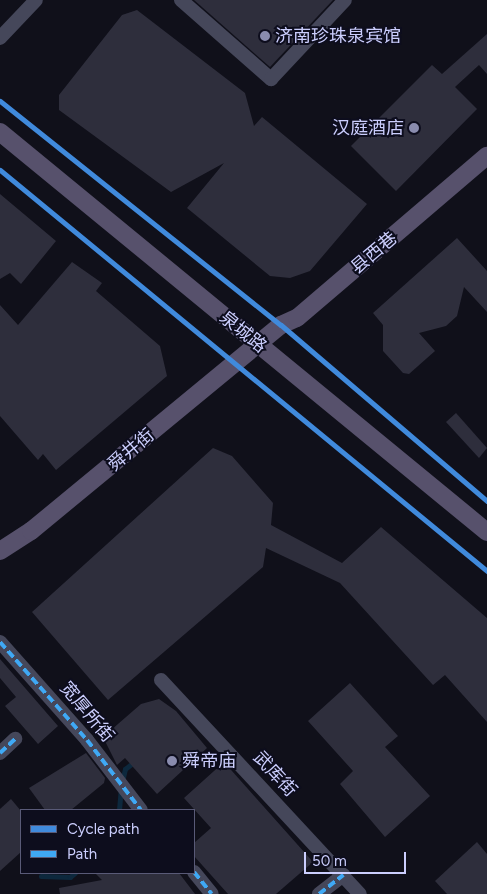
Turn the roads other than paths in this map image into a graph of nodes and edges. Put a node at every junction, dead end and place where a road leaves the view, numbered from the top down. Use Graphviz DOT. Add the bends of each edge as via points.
graph roads {
  1 [pos="36,0"];
  2 [pos="181,0"];
  3 [pos="346,0"];
  4 [pos="0,38"];
  5 [pos="0,132"];
  6 [pos="487,156"];
  7 [pos="258,345"];
  8 [pos="487,532"];
  9 [pos="0,551"];
  10 [pos="0,642"];
  11 [pos="161,680"];
  12 [pos="15,739"];
  13 [pos="0,753"];
  14 [pos="140,809"];
  15 [pos="195,873"];
  16 [pos="342,875"];
  17 [pos="212,894"];
  18 [pos="319,894"];
  19 [pos="360,894"];
  1 -- 4 [label="street"];
  2 -- 3 [label="street" via="271,79"];
  5 -- 7 [label="main road, 泉城路"];
  6 -- 7 [label="main road, 县西巷" via="297,318"];
  7 -- 8 [label="main road, 泉城路"];
  7 -- 9 [label="main road, 舜井街" via="32,530"];
  10 -- 14 [label="street, 宽厚所街" via="87,740"];
  11 -- 16 [label="street, 武库街"];
  12 -- 13 [label="street"];
  15 -- 17 [label="street"];
  16 -- 18 [label="street"];
  16 -- 19 [label="street, 武库街"];
}
